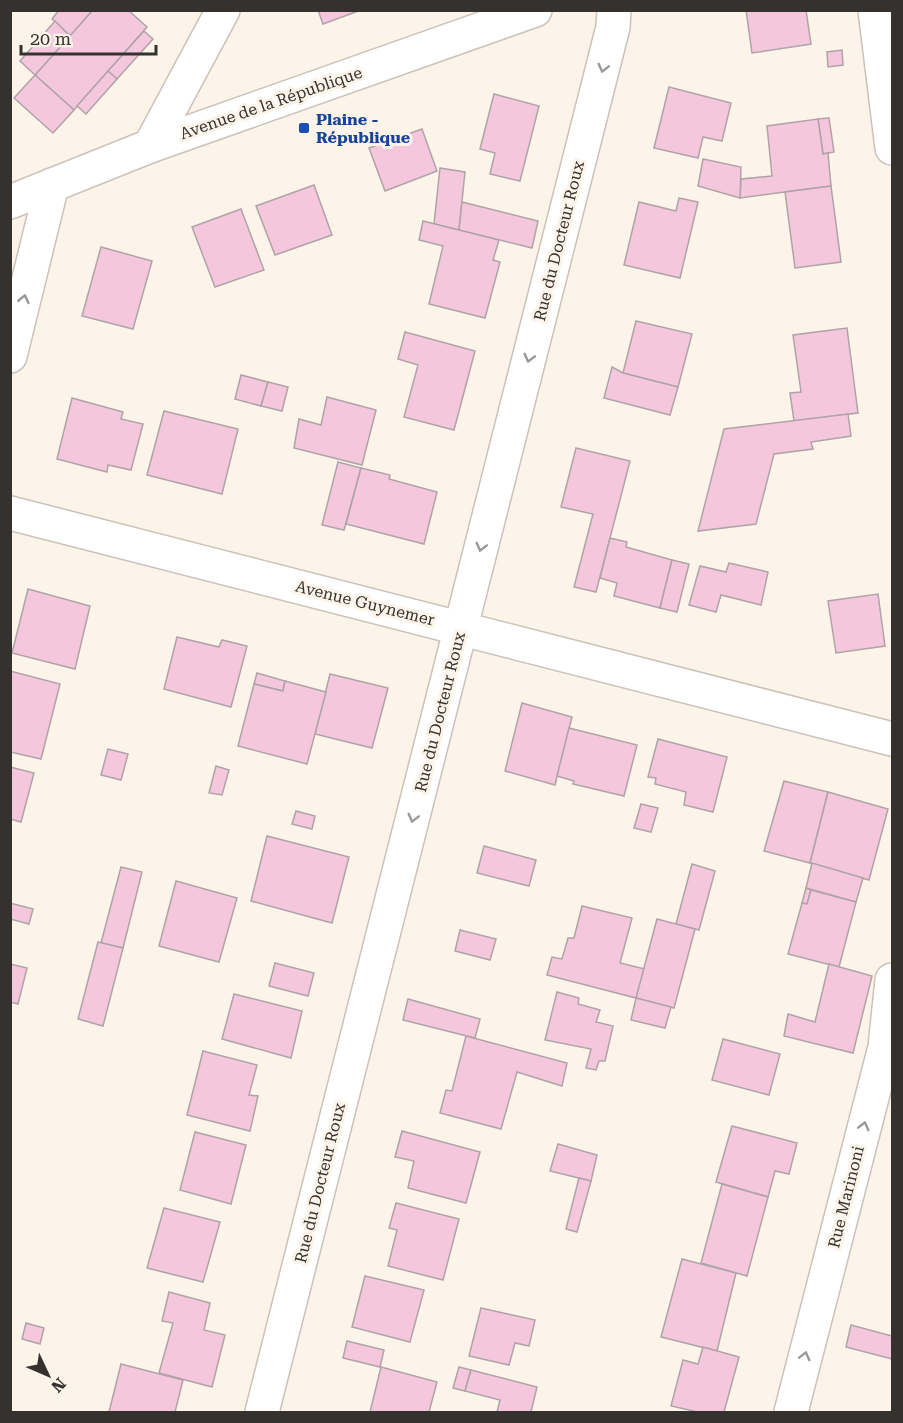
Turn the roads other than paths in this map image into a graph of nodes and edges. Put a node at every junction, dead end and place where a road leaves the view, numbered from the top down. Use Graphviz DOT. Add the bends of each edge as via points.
graph roads {
  1 [pos="223,10"];
  2 [pos="535,10"];
  3 [pos="614,10"];
  4 [pos="874,10"];
  5 [pos="150,146"];
  6 [pos="892,148"];
  7 [pos="52,185"];
  8 [pos="10,202"];
  9 [pos="10,356"];
  10 [pos="10,513"];
  11 [pos="461,628"];
  12 [pos="892,739"];
  13 [pos="892,980"];
  14 [pos="262,1413"];
  15 [pos="791,1413"];
  1 -- 5 [label="street"];
  2 -- 5 [label="street, Avenue de la République"];
  3 -- 11 [label="street, Rue du Docteur Roux, one-way" via="613,27"];
  4 -- 6 [label="street"];
  5 -- 7 [label="street, Avenue de la République"];
  7 -- 8 [label="street, Avenue de la République"];
  9 -- 7 [label="street, one-way"];
  10 -- 11 [label="street, Avenue Guynemer"];
  11 -- 12 [label="street, Avenue Guynemer"];
  11 -- 14 [label="street, Rue du Docteur Roux, one-way"];
  15 -- 13 [label="street, Rue Marinoni, one-way" via="885,1047"];
}
